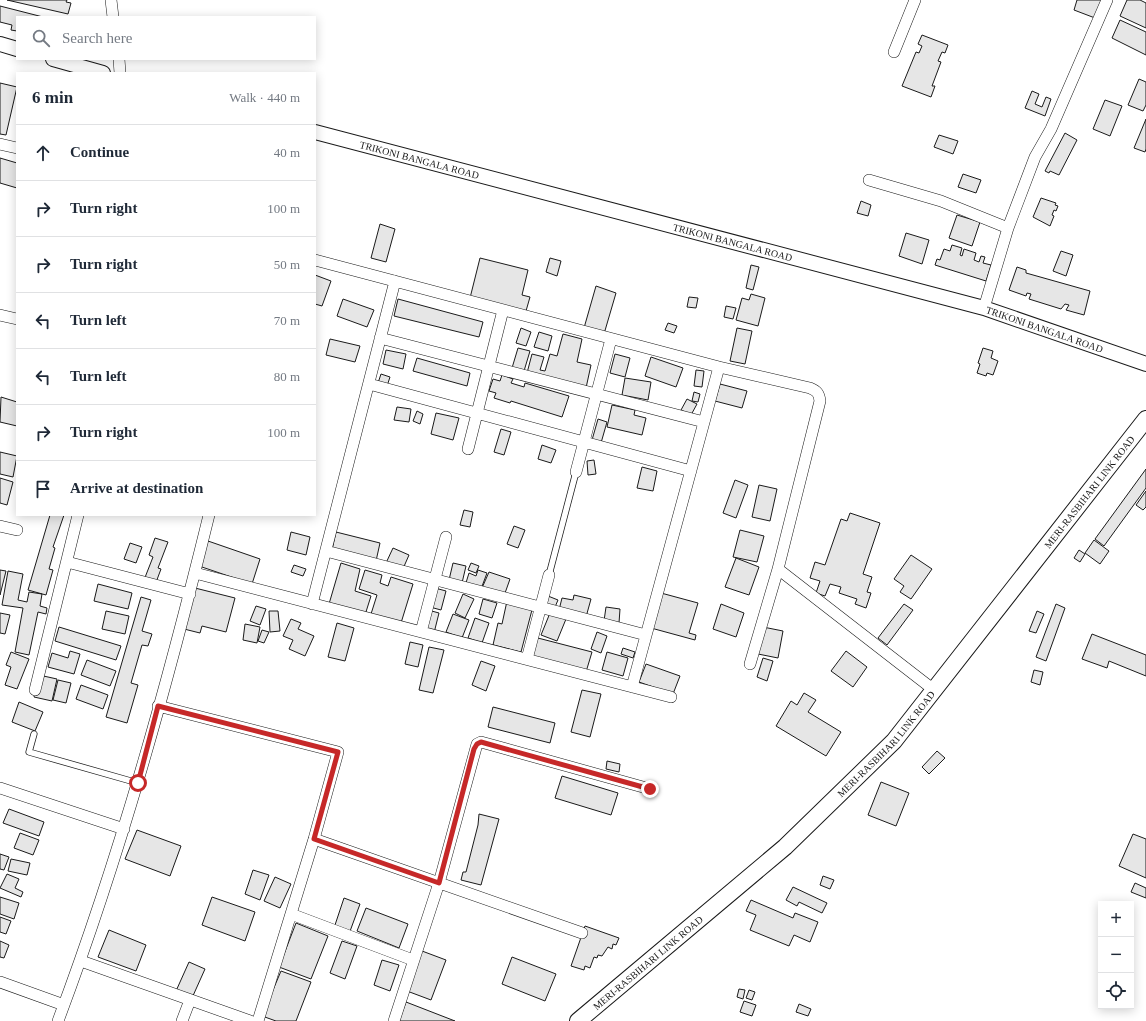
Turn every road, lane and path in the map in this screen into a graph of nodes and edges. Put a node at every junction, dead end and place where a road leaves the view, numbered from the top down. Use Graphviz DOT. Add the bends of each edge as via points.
graph roads {
  1 [pos="111,0"];
  2 [pos="915,0"];
  3 [pos="1107,0"];
  4 [pos="113,16"];
  5 [pos="0,44"];
  6 [pos="16,49"];
  7 [pos="894,52"];
  8 [pos="57,60"];
  9 [pos="118,60"];
  10 [pos="99,72"];
  11 [pos="120,72"];
  12 [pos="316,132"];
  13 [pos="0,144"];
  14 [pos="16,148"];
  15 [pos="869,180"];
  16 [pos="1008,228"];
  17 [pos="316,260"];
  18 [pos="395,281"];
  19 [pos="984,308"];
  20 [pos="503,310"];
  21 [pos="0,315"];
  22 [pos="16,319"];
  23 [pos="380,338"];
  24 [pos="611,339"];
  25 [pos="1146,364"];
  26 [pos="489,366"];
  27 [pos="719,368"];
  28 [pos="368,384"];
  29 [pos="596,394"];
  30 [pos="477,413"];
  31 [pos="1146,419"];
  32 [pos="704,422"];
  33 [pos="584,442"];
  34 [pos="468,449"];
  35 [pos="691,471"];
  36 [pos="576,472"];
  37 [pos="78,516"];
  38 [pos="209,516"];
  39 [pos="0,526"];
  40 [pos="17,530"];
  41 [pos="446,537"];
  42 [pos="326,551"];
  43 [pos="67,562"];
  44 [pos="778,569"];
  45 [pos="195,573"];
  46 [pos="549,575"];
  47 [pos="435,579"];
  48 [pos="190,594"];
  49 [pos="312,604"];
  50 [pos="540,607"];
  51 [pos="421,632"];
  52 [pos="646,635"];
  53 [pos="527,659"];
  54 [pos="750,664"];
  55 [pos="632,687"];
  56 [pos="35,690"];
  57 [pos="934,690"];
  58 [pos="671,697"];
  59 [pos="158,706"];
  60 [pos="34,734"];
  61 [pos="138,783"];
  62 [pos="0,788"];
  63 [pos="650,789"];
  64 [pos="124,829"];
  65 [pos="314,839"];
  66 [pos="439,883"];
  67 [pos="291,914"];
  68 [pos="582,933"];
  69 [pos="81,960"];
  70 [pos="413,960"];
  71 [pos="0,982"];
  72 [pos="190,1000"];
  73 [pos="64,1005"];
  74 [pos="58,1021"];
  75 [pos="182,1021"];
  76 [pos="250,1021"];
  77 [pos="258,1021"];
  78 [pos="394,1021"];
  79 [pos="578,1021"];
  1 -- 4 [label="street"];
  2 -- 7 [label="street"];
  3 -- 16 [label="street" via="1051,129 1035,157"];
  5 -- 6 [label="street"];
  8 -- 10 [label="street"];
  9 -- 11 [label="street"];
  12 -- 19 [label="street, TRIKONI BANGALA ROAD"];
  13 -- 14 [label="street"];
  15 -- 16 [label="street" via="941,201"];
  16 -- 19 [label="street"];
  17 -- 18 [label="street"];
  18 -- 20 [label="street"];
  18 -- 23 [label="street"];
  19 -- 25 [label="street, TRIKONI BANGALA ROAD"];
  20 -- 24 [label="street"];
  20 -- 26 [label="street"];
  21 -- 22 [label="street"];
  23 -- 26 [label="street"];
  23 -- 28 [label="street"];
  24 -- 27 [label="street"];
  24 -- 29 [label="street"];
  26 -- 29 [label="street"];
  26 -- 30 [label="street"];
  27 -- 32 [label="street"];
  27 -- 44 [label="street" via="810,388 820,395"];
  28 -- 30 [label="street"];
  28 -- 42 [label="street"];
  29 -- 32 [label="street"];
  29 -- 33 [label="street"];
  30 -- 33 [label="street"];
  30 -- 34 [label="street"];
  31 -- 57 [label="main road, MERI-RASBIHARI LINK ROAD"];
  32 -- 35 [label="street"];
  33 -- 35 [label="street"];
  33 -- 36 [label="street"];
  35 -- 52 [label="street"];
  36 -- 46 [label="lane"];
  37 -- 43 [label="street"];
  38 -- 45 [label="street"];
  39 -- 40 [label="street"];
  41 -- 47 [label="street"];
  42 -- 47 [label="street"];
  42 -- 49 [label="street"];
  43 -- 48 [label="street"];
  43 -- 56 [label="street"];
  44 -- 54 [label="street"];
  44 -- 57 [label="street"];
  45 -- 48 [label="street"];
  45 -- 49 [label="street"];
  46 -- 50 [label="street"];
  47 -- 50 [label="street"];
  47 -- 51 [label="street"];
  48 -- 59 [label="street"];
  49 -- 51 [label="street"];
  50 -- 52 [label="street"];
  50 -- 53 [label="street"];
  51 -- 53 [label="street"];
  52 -- 55 [label="street"];
  53 -- 55 [label="street"];
  55 -- 58 [label="street"];
  57 -- 79 [label="main road, MERI-RASBIHARI LINK ROAD" via="894,741 785,847"];
  59 -- 61 [label="street"];
  59 -- 65 [label="street" via="338,752"];
  60 -- 61 [label="lane" via="29,752"];
  61 -- 64 [label="street"];
  62 -- 64 [label="street"];
  63 -- 66 [label="street" via="481,742 474,749"];
  64 -- 69 [label="street"];
  65 -- 66 [label="street"];
  65 -- 67 [label="street"];
  66 -- 68 [label="street"];
  66 -- 70 [label="street"];
  67 -- 70 [label="street"];
  67 -- 77 [label="street"];
  69 -- 72 [label="street"];
  69 -- 73 [label="street"];
  70 -- 78 [label="street"];
  71 -- 73 [label="street"];
  72 -- 75 [label="street"];
  72 -- 76 [label="street"];
  73 -- 74 [label="street"];
}
